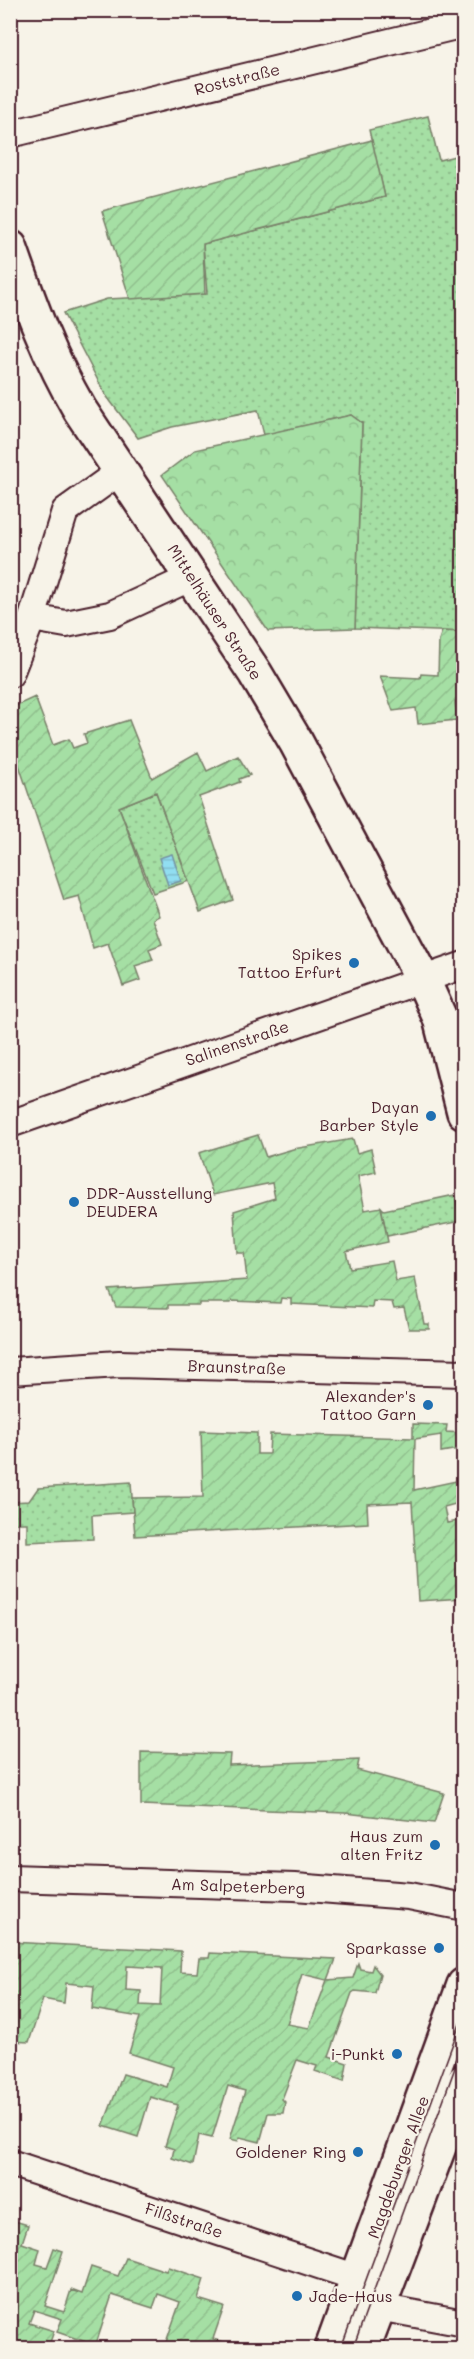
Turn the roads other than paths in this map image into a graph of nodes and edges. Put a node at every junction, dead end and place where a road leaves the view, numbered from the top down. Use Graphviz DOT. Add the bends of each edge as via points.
graph roads {
  1 [pos="464,24"];
  2 [pos="10,134"];
  3 [pos="10,247"];
  4 [pos="122,470"];
  5 [pos="192,576"];
  6 [pos="32,618"];
  7 [pos="10,674"];
  8 [pos="464,965"];
  9 [pos="422,978"];
  10 [pos="464,1112"];
  11 [pos="10,1124"];
  12 [pos="10,1371"];
  13 [pos="464,1374"];
  14 [pos="10,1878"];
  15 [pos="464,1907"];
  16 [pos="464,1985"];
  17 [pos="464,2081"];
  18 [pos="10,2163"];
  19 [pos="358,2278"];
  20 [pos="378,2307"];
  21 [pos="464,2323"];
  22 [pos="332,2349"];
  23 [pos="363,2349"];
  1 -- 2 [label="street, Roststraße"];
  3 -- 4 [label="main road, Mittelhäuser Straße" via="37,327 57,370"];
  4 -- 5 [label="main road, Mittelhäuser Straße"];
  4 -- 6 [label="street" via="65,511"];
  5 -- 6 [label="street" via="110,615 66,624"];
  5 -- 9 [label="main road, Mittelhäuser Straße" via="296,742"];
  6 -- 7 [label="street"];
  8 -- 9 [label="street, Salinenstraße"];
  9 -- 10 [label="main road, Mittelhäuser Straße" via="440,1018"];
  9 -- 11 [label="street, Salinenstraße"];
  12 -- 13 [label="street, Braunstraße" via="119,1364"];
  14 -- 15 [label="street, Am Salpeterberg" via="295,1887 409,1896"];
  16 -- 19 [label="main road, Magdeburger Allee"];
  17 -- 20 [label="main road, Magdeburger Allee"];
  18 -- 19 [label="street, Filßstraße"];
  19 -- 22 [label="main road, Magdeburger Allee"];
  20 -- 21 [label="street"];
  20 -- 23 [label="main road, Magdeburger Allee"];
}
